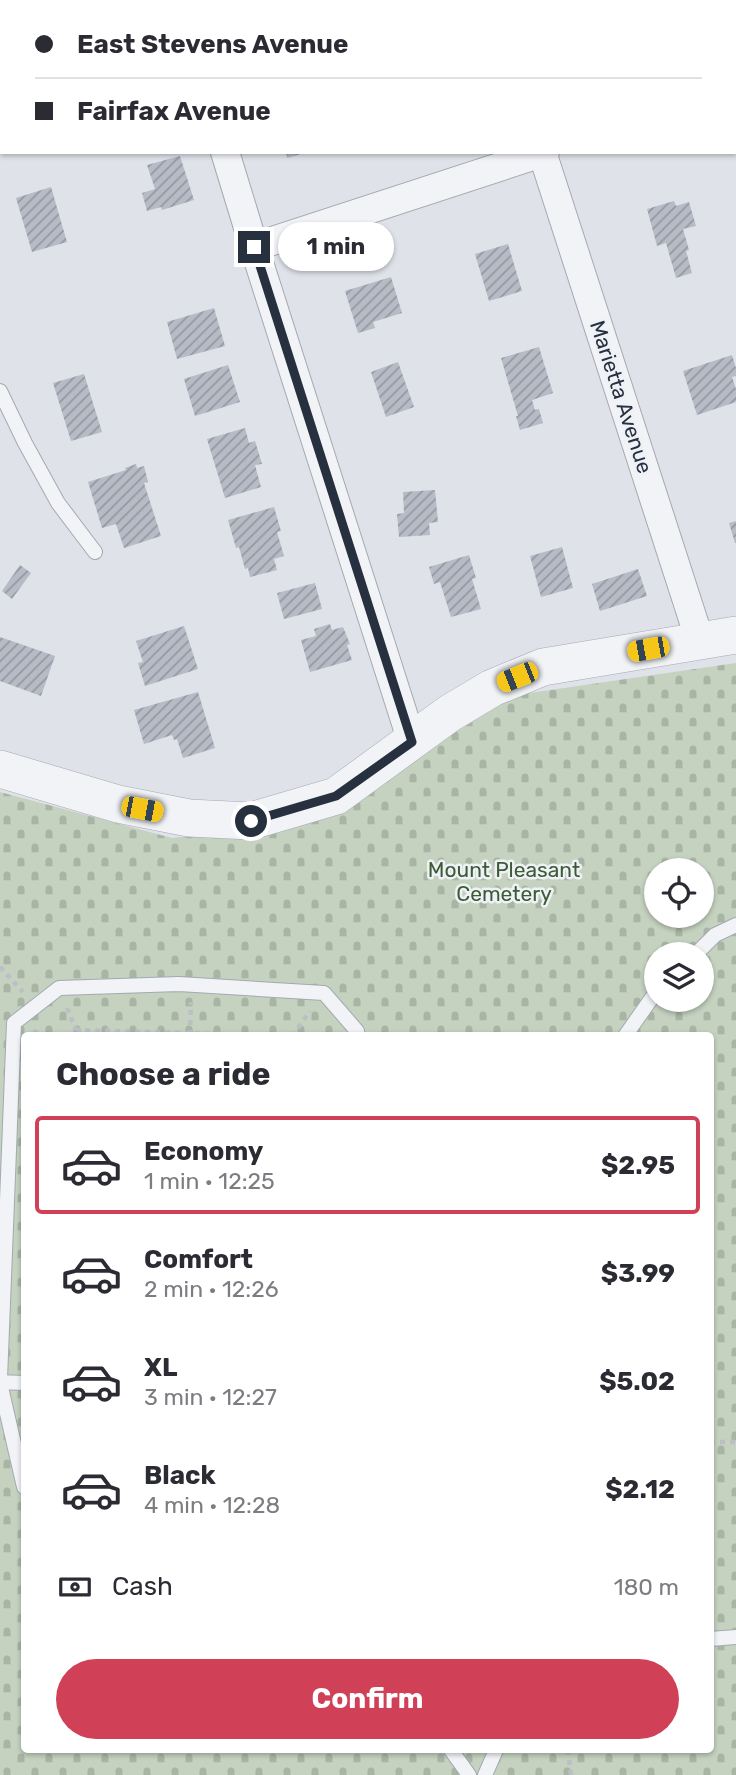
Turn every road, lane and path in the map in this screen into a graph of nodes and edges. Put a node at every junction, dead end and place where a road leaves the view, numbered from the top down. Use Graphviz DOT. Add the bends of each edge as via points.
graph roads {
  1 [pos="226,154"];
  2 [pos="537,154"];
  3 [pos="544,154"];
  4 [pos="254,247"];
  5 [pos="0,391"];
  6 [pos="95,552"];
  7 [pos="736,635"];
  8 [pos="700,641"];
  9 [pos="412,742"];
  10 [pos="0,769"];
  11 [pos="736,925"];
  12 [pos="708,942"];
  13 [pos="0,967"];
  14 [pos="191,985"];
  15 [pos="36,1007"];
  16 [pos="644,1009"];
  17 [pos="73,1032"];
  18 [pos="95,1032"];
  19 [pos="190,1032"];
  20 [pos="357,1032"];
  21 [pos="628,1032"];
  22 [pos="0,1381"];
  23 [pos="21,1383"];
  24 [pos="736,1442"];
  25 [pos="714,1443"];
  26 [pos="21,1473"];
  27 [pos="736,1637"];
  28 [pos="714,1639"];
  29 [pos="453,1753"];
  30 [pos="495,1753"];
  31 [pos="568,1753"];
  32 [pos="469,1775"];
  33 [pos="485,1775"];
  34 [pos="571,1775"];
  1 -- 4 [label="street"];
  2 -- 4 [label="street"];
  3 -- 8 [label="street, Marietta Avenue"];
  4 -- 9 [label="street"];
  5 -- 6 [label="lane" via="58,503"];
  7 -- 8 [label="street"];
  8 -- 9 [label="street" via="543,667 492,688"];
  9 -- 10 [label="street" via="336,796 251,821 189,818 118,804"];
  11 -- 12 [label="lane"];
  13 -- 15 [label="path"];
  14 -- 15 [label="lane" via="58,988"];
  14 -- 19 [label="path"];
  14 -- 20 [label="lane" via="324,993"];
  15 -- 22 [label="lane" via="14,1023"];
  16 -- 21 [label="lane"];
  17 -- 18 [label="path"];
  22 -- 23 [label="lane"];
  22 -- 26 [label="lane"];
  24 -- 25 [label="path"];
  27 -- 28 [label="lane"];
  29 -- 32 [label="lane"];
  30 -- 33 [label="lane"];
  31 -- 34 [label="path"];
}
